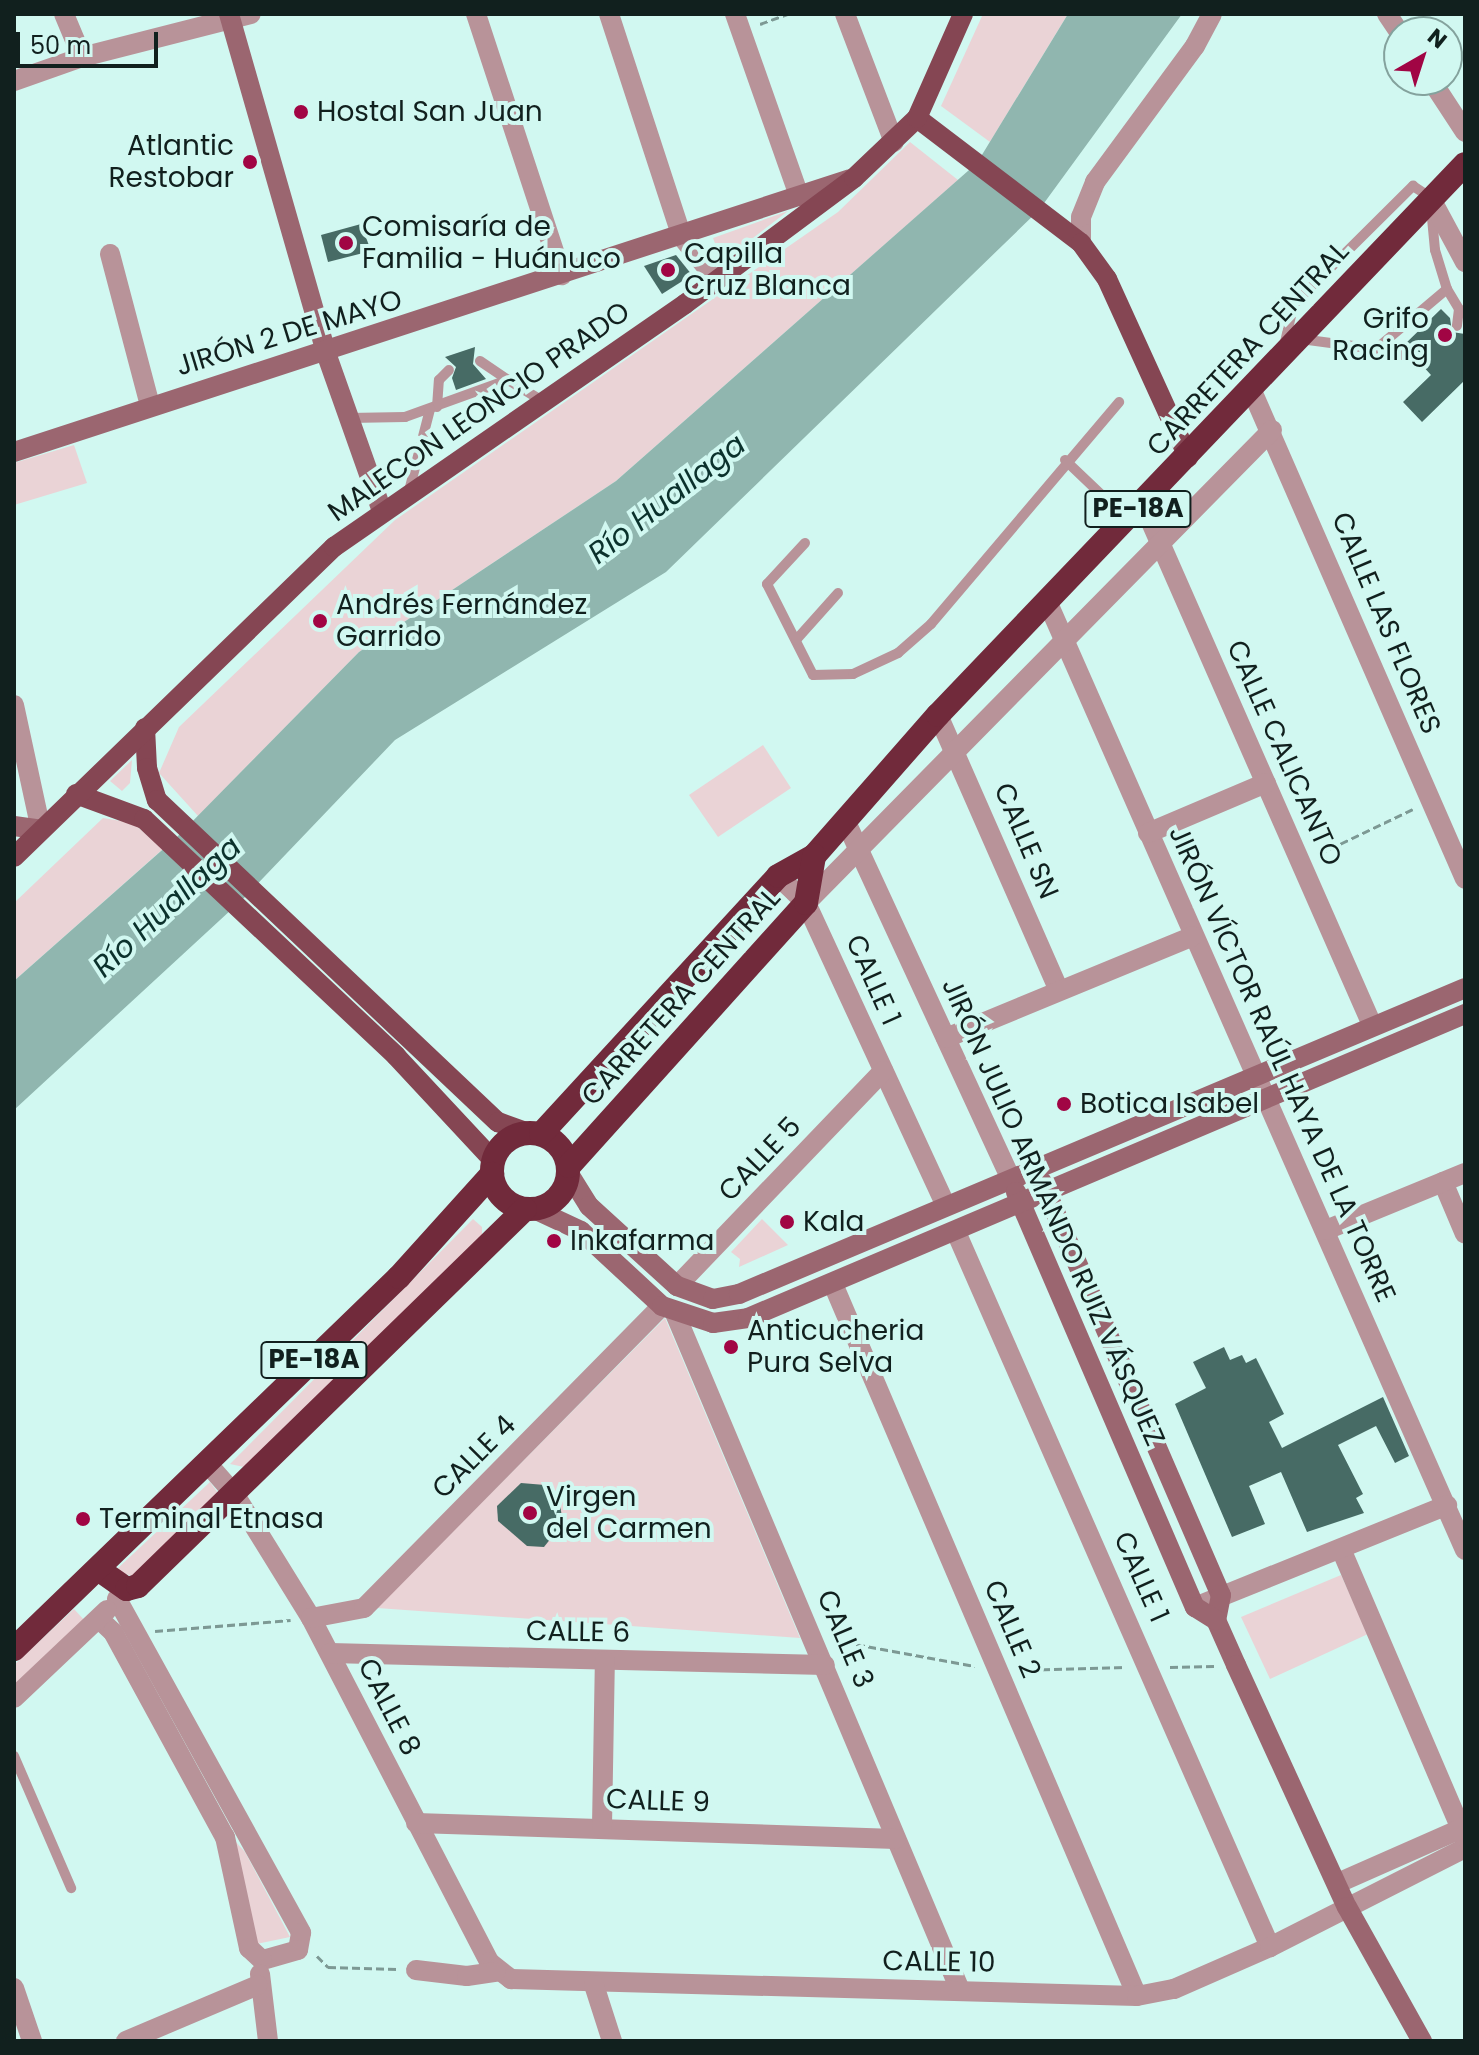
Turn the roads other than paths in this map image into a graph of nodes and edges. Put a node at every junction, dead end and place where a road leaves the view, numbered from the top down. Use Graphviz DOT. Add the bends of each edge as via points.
graph roads {
  1 [pos="64,14"];
  2 [pos="476,14"];
  3 [pos="609,14"];
  4 [pos="845,14"];
  5 [pos="963,14"];
  6 [pos="1212,14"];
  7 [pos="237,16"];
  8 [pos="738,22"];
  9 [pos="82,57"];
  10 [pos="14,81"];
  11 [pos="1441,96"];
  12 [pos="917,118"];
  13 [pos="1465,132"];
  14 [pos="894,142"];
  15 [pos="1465,164"];
  16 [pos="854,178"];
  17 [pos="799,196"];
  18 [pos="1430,197"];
  19 [pos="1459,231"];
  20 [pos="682,237"];
  21 [pos="1080,241"];
  22 [pos="110,254"];
  23 [pos="1465,262"];
  24 [pos="562,275"];
  25 [pos="717,280"];
  26 [pos="1447,289"];
  27 [pos="1457,326"];
  28 [pos="1301,339"];
  29 [pos="1376,349"];
  30 [pos="326,353"];
  31 [pos="1416,358"];
  32 [pos="1281,360"];
  33 [pos="480,361"];
  34 [pos="449,370"];
  35 [pos="508,380"];
  36 [pos="1252,391"];
  37 [pos="544,402"];
  38 [pos="1119,402"];
  39 [pos="150,405"];
  40 [pos="433,408"];
  41 [pos="347,418"];
  42 [pos="1272,430"];
  43 [pos="14,452"];
  44 [pos="1188,457"];
  45 [pos="1065,460"];
  46 [pos="409,493"];
  47 [pos="382,511"];
  48 [pos="1136,512"];
  49 [pos="805,543"];
  50 [pos="1161,544"];
  51 [pos="838,593"];
  52 [pos="1047,601"];
  53 [pos="796,640"];
  54 [pos="1064,640"];
  55 [pos="14,705"];
  56 [pos="938,715"];
  57 [pos="145,728"];
  58 [pos="957,750"];
  59 [pos="1266,783"];
  60 [pos="76,794"];
  61 [pos="845,820"];
  62 [pos="14,826"];
  63 [pos="41,830"];
  64 [pos="1148,833"];
  65 [pos="859,850"];
  66 [pos="814,856"];
  67 [pos="14,857"];
  68 [pos="778,876"];
  69 [pos="1465,879"];
  70 [pos="806,903"];
  71 [pos="1193,936"];
  72 [pos="1465,988"];
  73 [pos="1059,991"];
  74 [pos="1465,1014"];
  75 [pos="1372,1025"];
  76 [pos="946,1038"];
  77 [pos="883,1071"];
  78 [pos="1254,1075"];
  79 [pos="1265,1101"];
  80 [pos="533,1133"];
  81 [pos="492,1167"];
  82 [pos="1037,1168"];
  83 [pos="569,1170"];
  84 [pos="1465,1173"];
  85 [pos="1011,1179"];
  86 [pos="1443,1182"];
  87 [pos="1046,1193"];
  88 [pos="945,1204"];
  89 [pos="1021,1204"];
  90 [pos="530,1209"];
  91 [pos="1326,1230"];
  92 [pos="956,1232"];
  93 [pos="1465,1234"];
  94 [pos="833,1284"];
  95 [pos="677,1286"];
  96 [pos="668,1309"];
  97 [pos="1142,1412"];
  98 [pos="1117,1421"];
  99 [pos="207,1463"];
  100 [pos="235,1495"];
  101 [pos="1447,1505"];
  102 [pos="1464,1546"];
  103 [pos="1341,1549"];
  104 [pos="98,1569"];
  105 [pos="122,1594"];
  106 [pos="1221,1595"];
  107 [pos="1195,1607"];
  108 [pos="311,1618"];
  109 [pos="99,1619"];
  110 [pos="1216,1620"];
  111 [pos="14,1649"];
  112 [pos="330,1653"];
  113 [pos="605,1661"];
  114 [pos="825,1665"];
  115 [pos="14,1698"];
  116 [pos="14,1756"];
  117 [pos="416,1823"];
  118 [pos="602,1826"];
  119 [pos="896,1839"];
  120 [pos="1463,1842"];
  121 [pos="1338,1883"];
  122 [pos="71,1888"];
  123 [pos="1347,1907"];
  124 [pos="1270,1947"];
  125 [pos="262,1960"];
  126 [pos="416,1970"];
  127 [pos="503,1976"];
  128 [pos="258,1985"];
  129 [pos="594,1985"];
  130 [pos="14,1988"];
  131 [pos="960,1990"];
  132 [pos="1137,1996"];
  133 [pos="32,2041"];
  134 [pos="126,2041"];
  135 [pos="268,2041"];
  136 [pos="612,2041"];
  137 [pos="1422,2041"];
  1 -- 9 [label="street"];
  2 -- 24 [label="street"];
  3 -- 20 [label="street"];
  4 -- 14 [label="street"];
  5 -- 12 [label="main road, MALECON LEONCIO PRADO"];
  6 -- 21 [label="street" via="1195,46 1095,182 1081,217"];
  7 -- 9 [label="street"];
  7 -- 30 [label="street"];
  8 -- 17 [label="street"];
  9 -- 10 [label="street"];
  11 -- 13 [label="street"];
  12 -- 14 [label="main road, MALECON LEONCIO PRADO"];
  12 -- 21 [label="main road"];
  14 -- 16 [label="main road, MALECON LEONCIO PRADO"];
  15 -- 18 [label="highway, CARRETERA CENTRAL / PE-18A"];
  16 -- 17 [label="street, JIRÓN 2 DE MAYO"];
  16 -- 25 [label="main road, MALECON LEONCIO PRADO"];
  17 -- 20 [label="street, JIRÓN 2 DE MAYO"];
  18 -- 19 [label="street"];
  18 -- 26 [label="lane" via="1435,250"];
  18 -- 28 [label="highway, CARRETERA CENTRAL / PE-18A"];
  18 -- 32 [label="lane" via="1413,186 1294,304"];
  19 -- 23 [label="street"];
  20 -- 24 [label="street, JIRÓN 2 DE MAYO"];
  20 -- 25 [label="street"];
  21 -- 44 [label="main road" via="1107,279"];
  22 -- 39 [label="street"];
  24 -- 30 [label="street, JIRÓN 2 DE MAYO"];
  25 -- 37 [label="main road, MALECON LEONCIO PRADO"];
  26 -- 27 [label="lane" via="1459,309"];
  26 -- 29 [label="lane"];
  28 -- 29 [label="lane"];
  28 -- 32 [label="highway, CARRETERA CENTRAL / PE-18A"];
  29 -- 31 [label="lane"];
  30 -- 39 [label="street, JIRÓN 2 DE MAYO"];
  30 -- 41 [label="street"];
  32 -- 36 [label="highway, CARRETERA CENTRAL / PE-18A"];
  33 -- 35 [label="lane"];
  34 -- 40 [label="lane" via="439,380"];
  35 -- 37 [label="lane"];
  35 -- 40 [label="lane"];
  36 -- 42 [label="street, CALLE LAS FLORES"];
  36 -- 44 [label="highway, CARRETERA CENTRAL / PE-18A"];
  37 -- 46 [label="main road, MALECON LEONCIO PRADO"];
  38 -- 45 [label="lane"];
  39 -- 43 [label="street, JIRÓN 2 DE MAYO"];
  40 -- 41 [label="lane" via="405,417"];
  40 -- 46 [label="lane"];
  41 -- 47 [label="street"];
  42 -- 50 [label="street"];
  42 -- 69 [label="street, CALLE LAS FLORES"];
  44 -- 48 [label="highway, CARRETERA CENTRAL / PE-18A"];
  45 -- 48 [label="lane"];
  45 -- 53 [label="lane" via="931,624 898,653 853,674 813,675"];
  46 -- 47 [label="main road, MALECON LEONCIO PRADO"];
  47 -- 57 [label="main road, MALECON LEONCIO PRADO" via="334,547"];
  48 -- 50 [label="street, CALLE CALICANTO"];
  48 -- 52 [label="highway, CARRETERA CENTRAL / PE-18A"];
  49 -- 53 [label="lane" via="767,584"];
  50 -- 54 [label="street"];
  50 -- 59 [label="street, CALLE CALICANTO"];
  51 -- 53 [label="lane"];
  52 -- 54 [label="street, JIRÓN VÍCTOR RAÚL HAYA DE LA TORRE"];
  52 -- 56 [label="highway, CARRETERA CENTRAL / PE-18A"];
  54 -- 58 [label="street"];
  54 -- 64 [label="street, JIRÓN VÍCTOR RAÚL HAYA DE LA TORRE"];
  55 -- 63 [label="street"];
  56 -- 58 [label="street, CALLE SN"];
  56 -- 61 [label="highway, CARRETERA CENTRAL / PE-18A"];
  57 -- 60 [label="main road, MALECON LEONCIO PRADO"];
  57 -- 80 [label="main road" via="147,768 157,800 498,1122"];
  58 -- 65 [label="street"];
  58 -- 73 [label="street, CALLE SN"];
  59 -- 64 [label="street"];
  59 -- 75 [label="street, CALLE CALICANTO"];
  60 -- 63 [label="main road, MALECON LEONCIO PRADO"];
  60 -- 81 [label="main road" via="144,819 396,1056"];
  61 -- 65 [label="street, JIRÓN JULIO ARMANDO RUIZ VÁSQUEZ"];
  61 -- 66 [label="highway, CARRETERA CENTRAL / PE-18A"];
  62 -- 63 [label="street"];
  63 -- 67 [label="main road, MALECON LEONCIO PRADO"];
  64 -- 71 [label="street, JIRÓN VÍCTOR RAÚL HAYA DE LA TORRE"];
  65 -- 70 [label="street"];
  65 -- 76 [label="street, JIRÓN JULIO ARMANDO RUIZ VÁSQUEZ"];
  66 -- 68 [label="highway, CARRETERA CENTRAL / PE-18A"];
  66 -- 70 [label="highway, CARRETERA CENTRAL"];
  68 -- 70 [label="street, CALLE 1"];
  68 -- 80 [label="highway, CARRETERA CENTRAL / PE-18A"];
  70 -- 77 [label="street, CALLE 1"];
  70 -- 83 [label="highway, CARRETERA CENTRAL"];
  71 -- 73 [label="street"];
  71 -- 78 [label="street, JIRÓN VÍCTOR RAÚL HAYA DE LA TORRE"];
  72 -- 75 [label="street"];
  73 -- 76 [label="street"];
  74 -- 79 [label="street"];
  75 -- 78 [label="street"];
  76 -- 85 [label="street, JIRÓN JULIO ARMANDO RUIZ VÁSQUEZ"];
  77 -- 88 [label="street, CALLE 1"];
  77 -- 95 [label="street, CALLE 5"];
  78 -- 79 [label="street, JIRÓN VÍCTOR RAÚL HAYA DE LA TORRE"];
  78 -- 82 [label="street"];
  79 -- 87 [label="street"];
  79 -- 91 [label="street, JIRÓN VÍCTOR RAÚL HAYA DE LA TORRE"];
  80 -- 81 [label="highway" via="500,1146"];
  80 -- 83 [label="highway" via="564,1152"];
  81 -- 90 [label="highway" via="503,1198"];
  81 -- 99 [label="highway, PE-18A" via="399,1277"];
  82 -- 85 [label="street"];
  82 -- 87 [label="street, JIRÓN JULIO ARMANDO RUIZ VÁSQUEZ"];
  83 -- 90 [label="highway" via="558,1198"];
  83 -- 95 [label="street" via="589,1206"];
  84 -- 86 [label="street"];
  85 -- 88 [label="street"];
  85 -- 89 [label="street, JIRÓN JULIO ARMANDO RUIZ VÁSQUEZ"];
  86 -- 91 [label="street"];
  86 -- 93 [label="street"];
  87 -- 89 [label="street"];
  87 -- 97 [label="street, JIRÓN JULIO ARMANDO RUIZ VÁSQUEZ"];
  88 -- 95 [label="street" via="739,1294 713,1299"];
  89 -- 92 [label="street"];
  89 -- 98 [label="street, JIRÓN JULIO ARMANDO RUIZ VÁSQUEZ"];
  90 -- 96 [label="street" via="581,1231"];
  90 -- 100 [label="highway, PE-18A"];
  91 -- 101 [label="street, JIRÓN VÍCTOR RAÚL HAYA DE LA TORRE"];
  92 -- 94 [label="street"];
  92 -- 124 [label="street, CALLE 1"];
  94 -- 96 [label="street" via="748,1318 713,1323"];
  94 -- 132 [label="street, CALLE 2"];
  96 -- 108 [label="street, CALLE 4" via="364,1608"];
  96 -- 114 [label="street, CALLE 3"];
  97 -- 98 [label="street"];
  97 -- 106 [label="street, JIRÓN JULIO ARMANDO RUIZ VÁSQUEZ"];
  98 -- 107 [label="street, JIRÓN JULIO ARMANDO RUIZ VÁSQUEZ"];
  99 -- 100 [label="street, CALLE 8"];
  99 -- 104 [label="highway, PE-18A"];
  100 -- 105 [label="highway, PE-18A" via="138,1586"];
  100 -- 108 [label="street, CALLE 8"];
  101 -- 102 [label="street, JIRÓN VÍCTOR RAÚL HAYA DE LA TORRE"];
  101 -- 103 [label="street"];
  103 -- 106 [label="street"];
  103 -- 120 [label="street"];
  104 -- 105 [label="highway"];
  104 -- 111 [label="highway, PE-18A"];
  105 -- 109 [label="street"];
  105 -- 125 [label="street" via="137,1633 302,1942 290,1955"];
  106 -- 107 [label="street"];
  106 -- 110 [label="street"];
  107 -- 110 [label="street"];
  108 -- 112 [label="street, CALLE 8"];
  109 -- 115 [label="street"];
  109 -- 125 [label="street" via="113,1632 225,1837 249,1948"];
  110 -- 121 [label="street"];
  112 -- 113 [label="street, CALLE 6"];
  112 -- 117 [label="street, CALLE 8"];
  113 -- 114 [label="street, CALLE 6"];
  113 -- 118 [label="street"];
  114 -- 119 [label="street, CALLE 3"];
  116 -- 122 [label="lane"];
  117 -- 118 [label="street, CALLE 9"];
  117 -- 127 [label="street, CALLE 8"];
  118 -- 119 [label="street, CALLE 9"];
  119 -- 131 [label="street, CALLE 3"];
  120 -- 121 [label="street"];
  120 -- 123 [label="street, CALLE 10"];
  121 -- 123 [label="street"];
  123 -- 124 [label="street, CALLE 10"];
  123 -- 137 [label="street"];
  124 -- 132 [label="street, CALLE 10" via="1174,1989"];
  125 -- 128 [label="street"];
  126 -- 127 [label="street, CALLE 10"];
  127 -- 129 [label="street, CALLE 10"];
  128 -- 134 [label="street"];
  128 -- 135 [label="street"];
  129 -- 131 [label="street, CALLE 10"];
  129 -- 136 [label="street"];
  130 -- 133 [label="street"];
  131 -- 132 [label="street, CALLE 10"];
}
